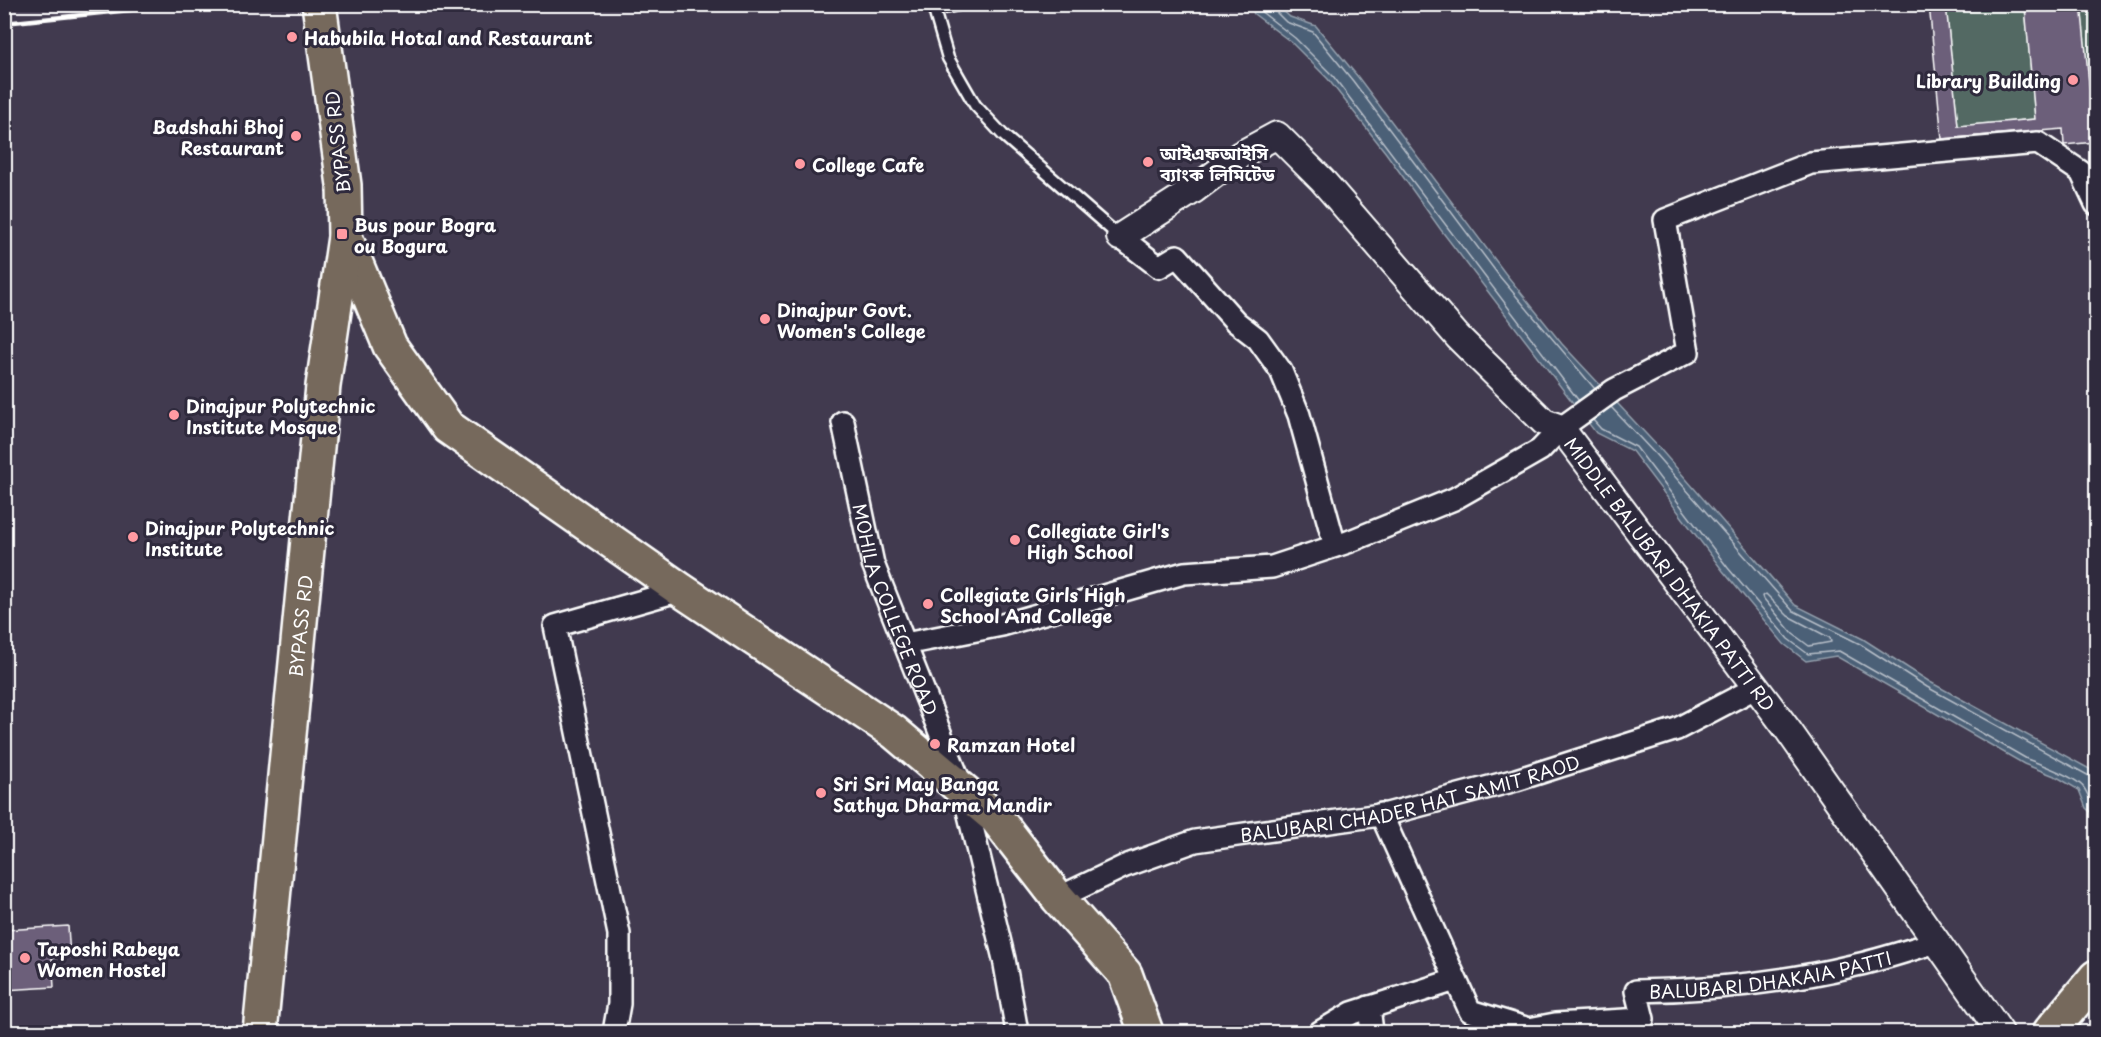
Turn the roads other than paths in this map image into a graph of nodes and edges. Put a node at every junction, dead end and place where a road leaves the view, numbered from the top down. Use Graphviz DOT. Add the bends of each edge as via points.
graph roads {
  1 [pos="319,4"];
  2 [pos="963,4"];
  3 [pos="2097,204"];
  4 [pos="345,237"];
  5 [pos="1120,237"];
  6 [pos="843,422"];
  7 [pos="1561,428"];
  8 [pos="1335,546"];
  9 [pos="681,590"];
  10 [pos="905,644"];
  11 [pos="1757,687"];
  12 [pos="963,790"];
  13 [pos="1381,814"];
  14 [pos="1058,898"];
  15 [pos="1937,942"];
  16 [pos="2097,977"];
  17 [pos="1455,980"];
  18 [pos="1369,1007"];
  19 [pos="1530,1031"];
  20 [pos="260,1032"];
  21 [pos="614,1032"];
  22 [pos="1017,1032"];
  23 [pos="1146,1032"];
  24 [pos="1320,1032"];
  25 [pos="1372,1032"];
  26 [pos="2000,1032"];
  27 [pos="2050,1032"];
  1 -- 4 [label="main road, BYPASS RD" via="344,185"];
  2 -- 5 [label="lane" via="934,10 948,58 975,105 1003,135"];
  3 -- 7 [label="street" via="2081,172 2038,143 1811,163 1665,220 1688,352 1614,390"];
  4 -- 9 [label="main road" via="390,346 448,427"];
  4 -- 20 [label="main road, BYPASS RD" via="323,386"];
  5 -- 7 [label="street, MIDDLE BALUBARI DHAKIA PATTI RD" via="1240,155 1277,135 1322,180 1458,337 1544,422"];
  5 -- 8 [label="street" via="1159,267 1177,256 1236,322 1258,339 1281,371 1299,416"];
  6 -- 10 [label="street, MOHILA COLLEGE ROAD" via="873,564"];
  7 -- 8 [label="street" via="1540,450 1454,499"];
  7 -- 11 [label="street, MIDDLE BALUBARI DHAKIA PATTI RD"];
  8 -- 10 [label="street" via="1272,567 1184,573 1002,625"];
  9 -- 12 [label="main road" via="894,732"];
  9 -- 21 [label="street" via="555,627 619,934 619,1004"];
  10 -- 12 [label="street, MOHILA COLLEGE ROAD"];
  11 -- 13 [label="street, BALUBARI CHADER HAT SAMIT RAOD" via="1677,729 1516,780"];
  11 -- 15 [label="street, MIDDLE BALUBARI DHAKIA PATTI RD"];
  12 -- 14 [label="main road" via="996,818"];
  12 -- 22 [label="street, MOHILA COLLEGE ROAD" via="1004,959"];
  13 -- 14 [label="street, BALUBARI CHADER HAT SAMIT RAOD" via="1195,841 1125,866"];
  13 -- 17 [label="street"];
  14 -- 23 [label="main road" via="1125,974"];
  15 -- 19 [label="street, BALUBARI DHAKAIA PATTI" via="1853,966 1788,979 1636,992 1643,1019 1554,1024"];
  15 -- 26 [label="street, MIDDLE BALUBARI DHAKIA PATTI RD"];
  16 -- 27 [label="main road"];
  17 -- 18 [label="street"];
  17 -- 19 [label="street" via="1470,1011"];
  18 -- 24 [label="street"];
  18 -- 25 [label="street"];
}
